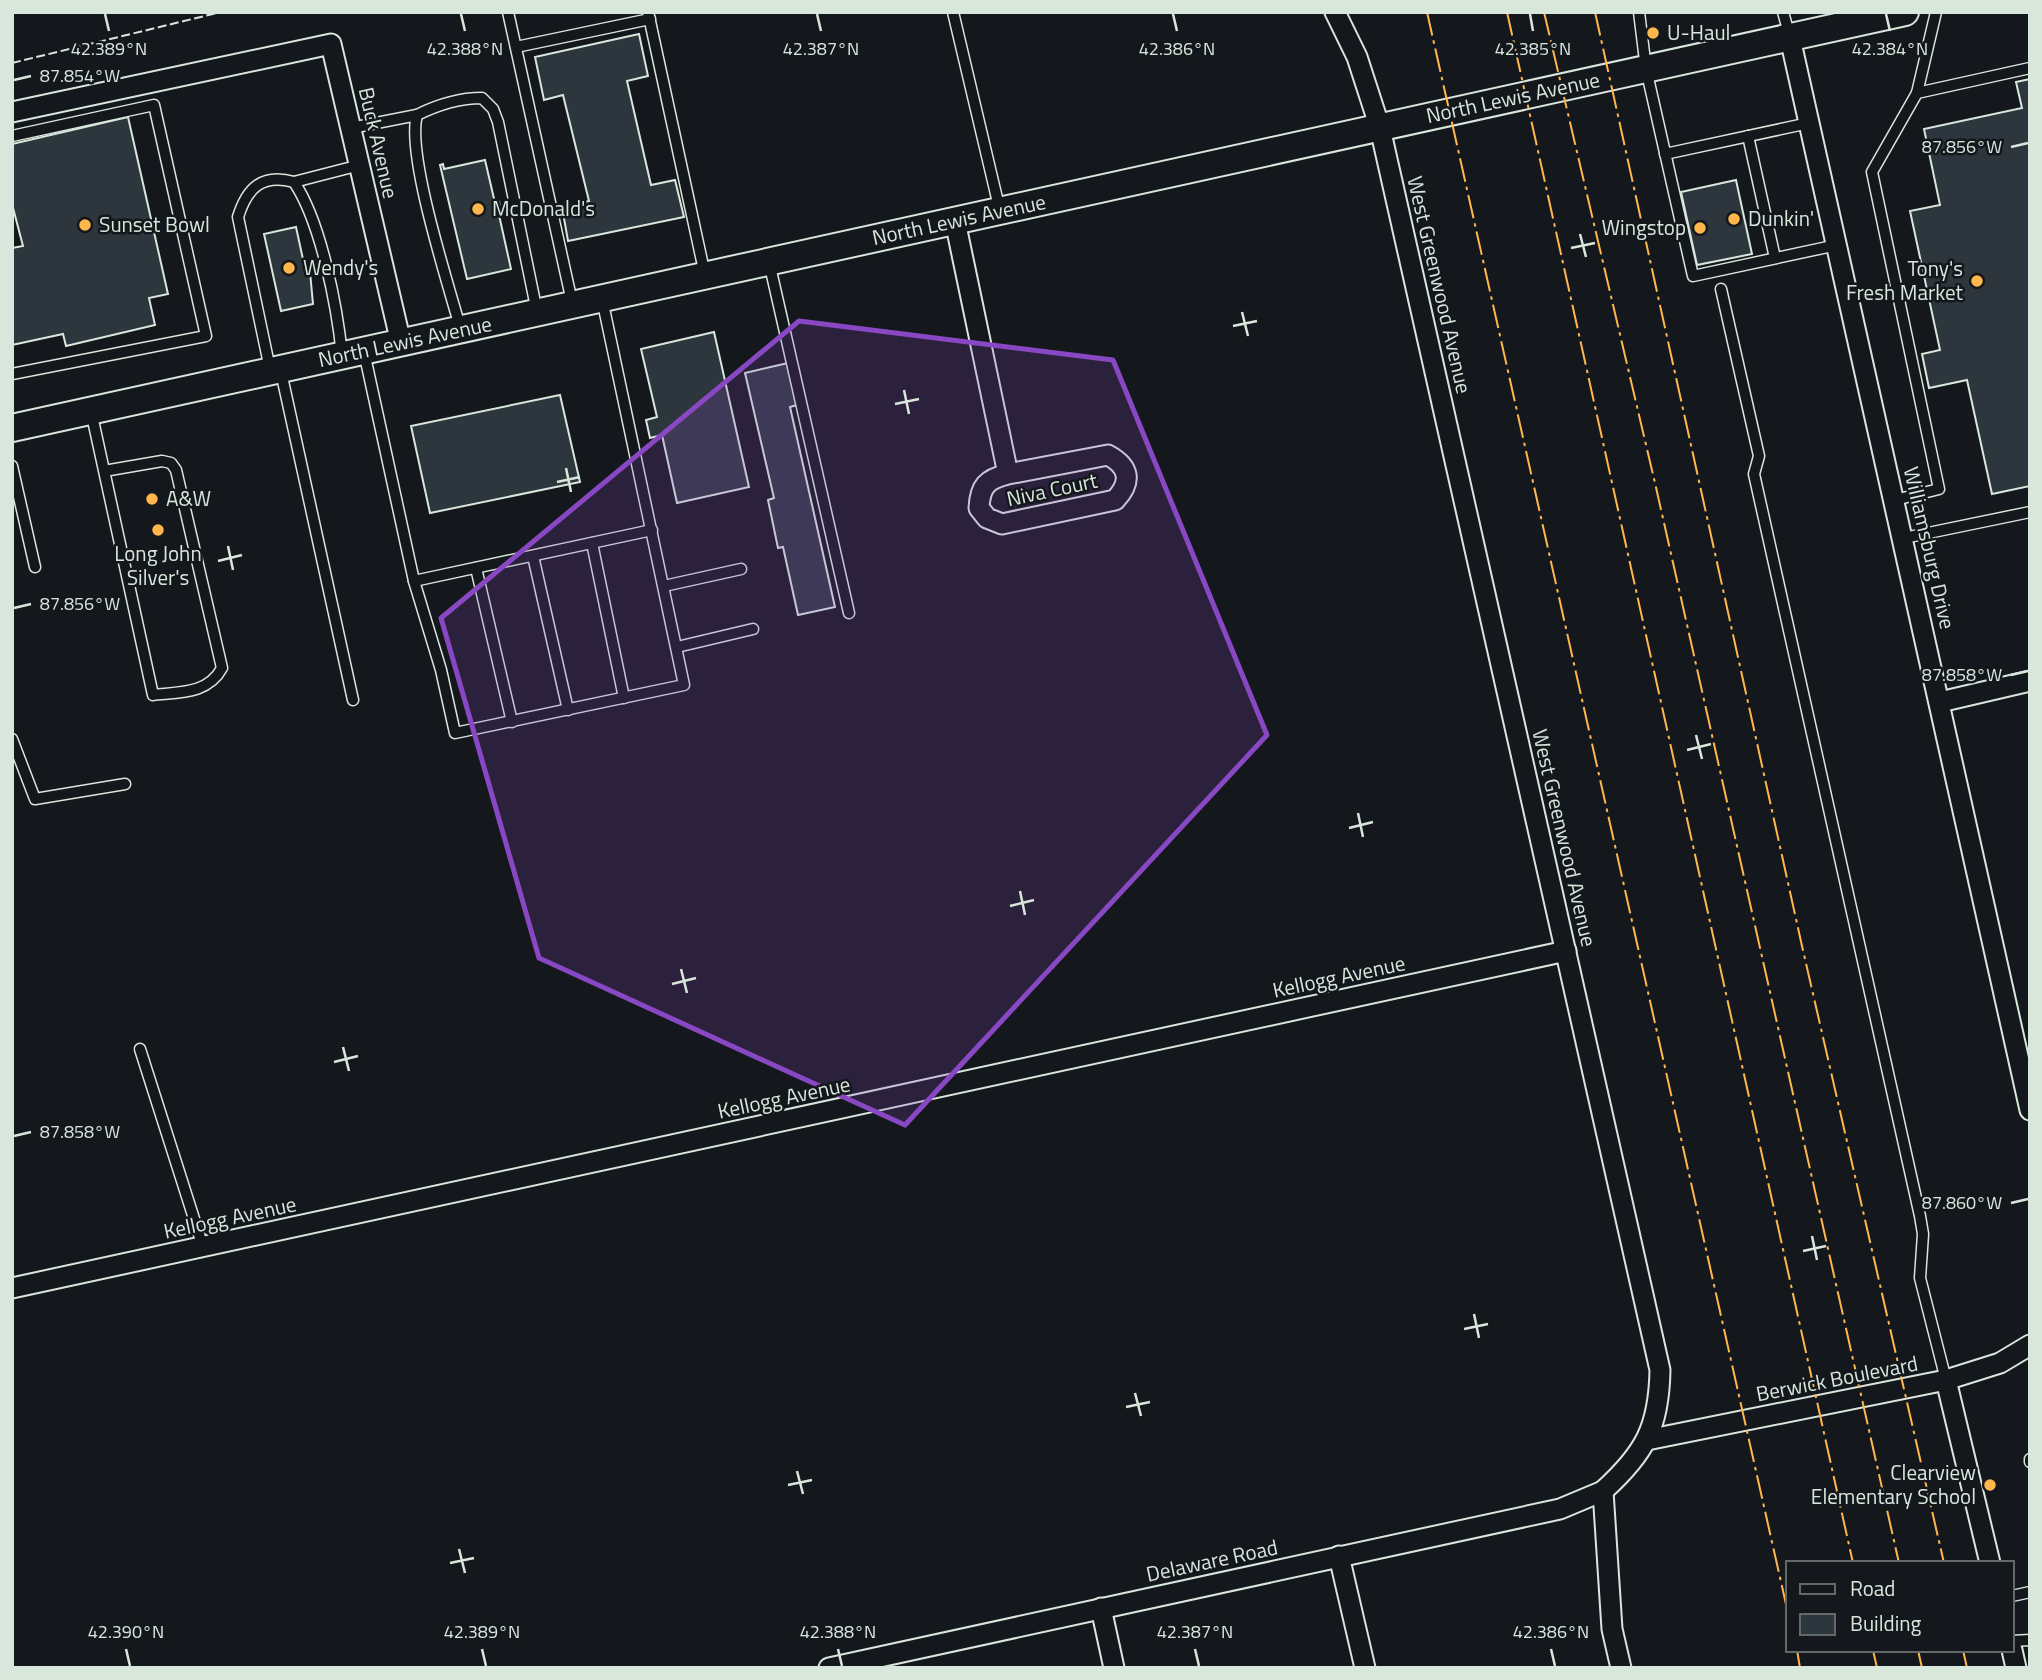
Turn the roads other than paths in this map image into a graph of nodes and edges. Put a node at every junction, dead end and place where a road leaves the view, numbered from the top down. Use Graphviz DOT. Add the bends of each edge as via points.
graph roads {
  1 [pos="508,12"];
  2 [pos="953,12"];
  3 [pos="1335,12"];
  4 [pos="1639,12"];
  5 [pos="1936,12"];
  6 [pos="1898,13"];
  7 [pos="649,16"];
  8 [pos="1786,25"];
  9 [pos="516,47"];
  10 [pos="2030,68"];
  11 [pos="1646,69"];
  12 [pos="1917,93"];
  13 [pos="56,103"];
  14 [pos="12,112"];
  15 [pos="417,115"];
  16 [pos="1809,123"];
  17 [pos="61,124"];
  18 [pos="351,128"];
  19 [pos="1380,128"];
  20 [pos="12,136"];
  21 [pos="1748,136"];
  22 [pos="1665,154"];
  23 [pos="360,165"];
  24 [pos="294,182"];
  25 [pos="1000,211"];
  26 [pos="955,221"];
  27 [pos="1837,245"];
  28 [pos="1775,258"];
  29 [pos="769,262"];
  30 [pos="705,276"];
  31 [pos="1721,289"];
  32 [pos="602,299"];
  33 [pos="573,305"];
  34 [pos="537,313"];
  35 [pos="460,330"];
  36 [pos="401,343"];
  37 [pos="353,353"];
  38 [pos="276,370"];
  39 [pos="12,374"];
  40 [pos="91,411"];
  41 [pos="12,428"];
  42 [pos="12,466"];
  43 [pos="104,471"];
  44 [pos="1009,474"];
  45 [pos="1895,500"];
  46 [pos="2030,512"];
  47 [pos="652,530"];
  48 [pos="1904,538"];
  49 [pos="592,543"];
  50 [pos="533,556"];
  51 [pos="35,567"];
  52 [pos="476,568"];
  53 [pos="741,569"];
  54 [pos="414,581"];
  55 [pos="664,586"];
  56 [pos="849,612"];
  57 [pos="753,629"];
  58 [pos="677,647"];
  59 [pos="2030,681"];
  60 [pos="624,698"];
  61 [pos="353,699"];
  62 [pos="1940,702"];
  63 [pos="568,710"];
  64 [pos="512,722"];
  65 [pos="12,738"];
  66 [pos="125,783"];
  67 [pos="1566,951"];
  68 [pos="140,1049"];
  69 [pos="2030,1110"];
  70 [pos="203,1247"];
  71 [pos="12,1288"];
  72 [pos="2030,1345"];
  73 [pos="1946,1380"];
  74 [pos="1647,1440"];
  75 [pos="1603,1492"];
  76 [pos="1339,1556"];
  77 [pos="1990,1561"];
  78 [pos="1101,1608"];
  79 [pos="852,1665"];
  80 [pos="829,1668"];
  81 [pos="1114,1668"];
  82 [pos="1365,1668"];
  83 [pos="1620,1668"];
  1 -- 9 [label="lane"];
  2 -- 25 [label="lane"];
  3 -- 19 [label="street, West Greenwood Avenue" via="1357,57"];
  4 -- 11 [label="lane"];
  5 -- 12 [label="lane"];
  6 -- 8 [label="main road, North Lewis Avenue"];
  7 -- 9 [label="lane"];
  7 -- 30 [label="lane"];
  8 -- 11 [label="main road, North Lewis Avenue"];
  8 -- 16 [label="street, Williamsburg Drive"];
  9 -- 33 [label="lane"];
  10 -- 12 [label="lane"];
  11 -- 19 [label="main road, North Lewis Avenue"];
  11 -- 22 [label="lane"];
  12 -- 45 [label="lane" via="1872,172 1939,489"];
  13 -- 14 [label="street"];
  13 -- 17 [label="lane"];
  13 -- 18 [label="street, Buck Avenue" via="331,44"];
  15 -- 18 [label="lane"];
  15 -- 34 [label="lane" via="467,98 482,98 493,109"];
  15 -- 35 [label="lane" via="416,149"];
  16 -- 21 [label="lane"];
  16 -- 27 [label="street, Williamsburg Drive"];
  17 -- 20 [label="lane"];
  17 -- 39 [label="lane" via="153,105 206,337"];
  18 -- 23 [label="street, Buck Avenue"];
  19 -- 25 [label="main road, North Lewis Avenue"];
  19 -- 67 [label="street, West Greenwood Avenue"];
  21 -- 22 [label="lane"];
  21 -- 28 [label="lane"];
  22 -- 28 [label="lane" via="1693,275"];
  23 -- 24 [label="lane"];
  23 -- 36 [label="street, Buck Avenue"];
  24 -- 37 [label="lane" via="308,204 334,304"];
  24 -- 38 [label="lane" via="261,180 245,196 238,217"];
  25 -- 26 [label="main road, North Lewis Avenue"];
  26 -- 29 [label="main road, North Lewis Avenue"];
  26 -- 44 [label="street, Niva Court"];
  27 -- 28 [label="lane"];
  27 -- 45 [label="street, Williamsburg Drive"];
  29 -- 30 [label="main road, North Lewis Avenue"];
  29 -- 56 [label="lane"];
  30 -- 32 [label="main road, North Lewis Avenue"];
  31 -- 73 [label="lane" via="1759,456 1754,474 1920,1216 1920,1278"];
  32 -- 33 [label="main road, North Lewis Avenue"];
  32 -- 47 [label="lane"];
  33 -- 34 [label="main road, North Lewis Avenue"];
  34 -- 35 [label="main road, North Lewis Avenue"];
  35 -- 36 [label="main road, North Lewis Avenue"];
  36 -- 37 [label="main road, North Lewis Avenue"];
  37 -- 38 [label="main road, North Lewis Avenue"];
  37 -- 54 [label="lane"];
  38 -- 40 [label="main road, North Lewis Avenue"];
  38 -- 61 [label="lane"];
  40 -- 41 [label="main road, North Lewis Avenue"];
  40 -- 43 [label="lane"];
  42 -- 51 [label="lane"];
  43 -- 43 [label="lane" via="153,695 200,689 215,681 222,668 176,470 162,461"];
  44 -- 44 [label="street, Niva Court" via="1108,455 1122,462 1127,474 1126,489 1115,500 1002,524 987,519 979,508 980,490 991,478"];
  45 -- 48 [label="street, Williamsburg Drive"];
  46 -- 48 [label="lane"];
  47 -- 49 [label="lane"];
  47 -- 55 [label="lane"];
  48 -- 62 [label="street, Williamsburg Drive"];
  49 -- 50 [label="lane"];
  49 -- 60 [label="lane"];
  50 -- 52 [label="lane"];
  50 -- 63 [label="lane"];
  52 -- 54 [label="lane"];
  52 -- 64 [label="lane"];
  53 -- 55 [label="lane"];
  54 -- 64 [label="lane" via="455,733"];
  55 -- 58 [label="lane"];
  57 -- 58 [label="lane"];
  58 -- 60 [label="lane" via="684,685"];
  59 -- 62 [label="street"];
  60 -- 63 [label="lane"];
  62 -- 69 [label="street, Williamsburg Drive"];
  63 -- 64 [label="lane"];
  65 -- 66 [label="lane" via="35,799"];
  67 -- 70 [label="street, Kellogg Avenue"];
  67 -- 74 [label="street, West Greenwood Avenue" via="1660,1370 1660,1406"];
  68 -- 70 [label="lane"];
  70 -- 71 [label="street, Kellogg Avenue"];
  72 -- 73 [label="street, Berwick Boulevard" via="2000,1363"];
  73 -- 74 [label="street, Berwick Boulevard"];
  73 -- 77 [label="street"];
  74 -- 75 [label="street, West Greenwood Avenue" via="1629,1468"];
  75 -- 76 [label="street, Delaware Road" via="1560,1509"];
  75 -- 83 [label="street" via="1612,1629"];
  76 -- 78 [label="street, Delaware Road"];
  76 -- 82 [label="street"];
  78 -- 79 [label="street, Delaware Road"];
  78 -- 81 [label="street"];
  79 -- 80 [label="street, Delaware Road"];
}
